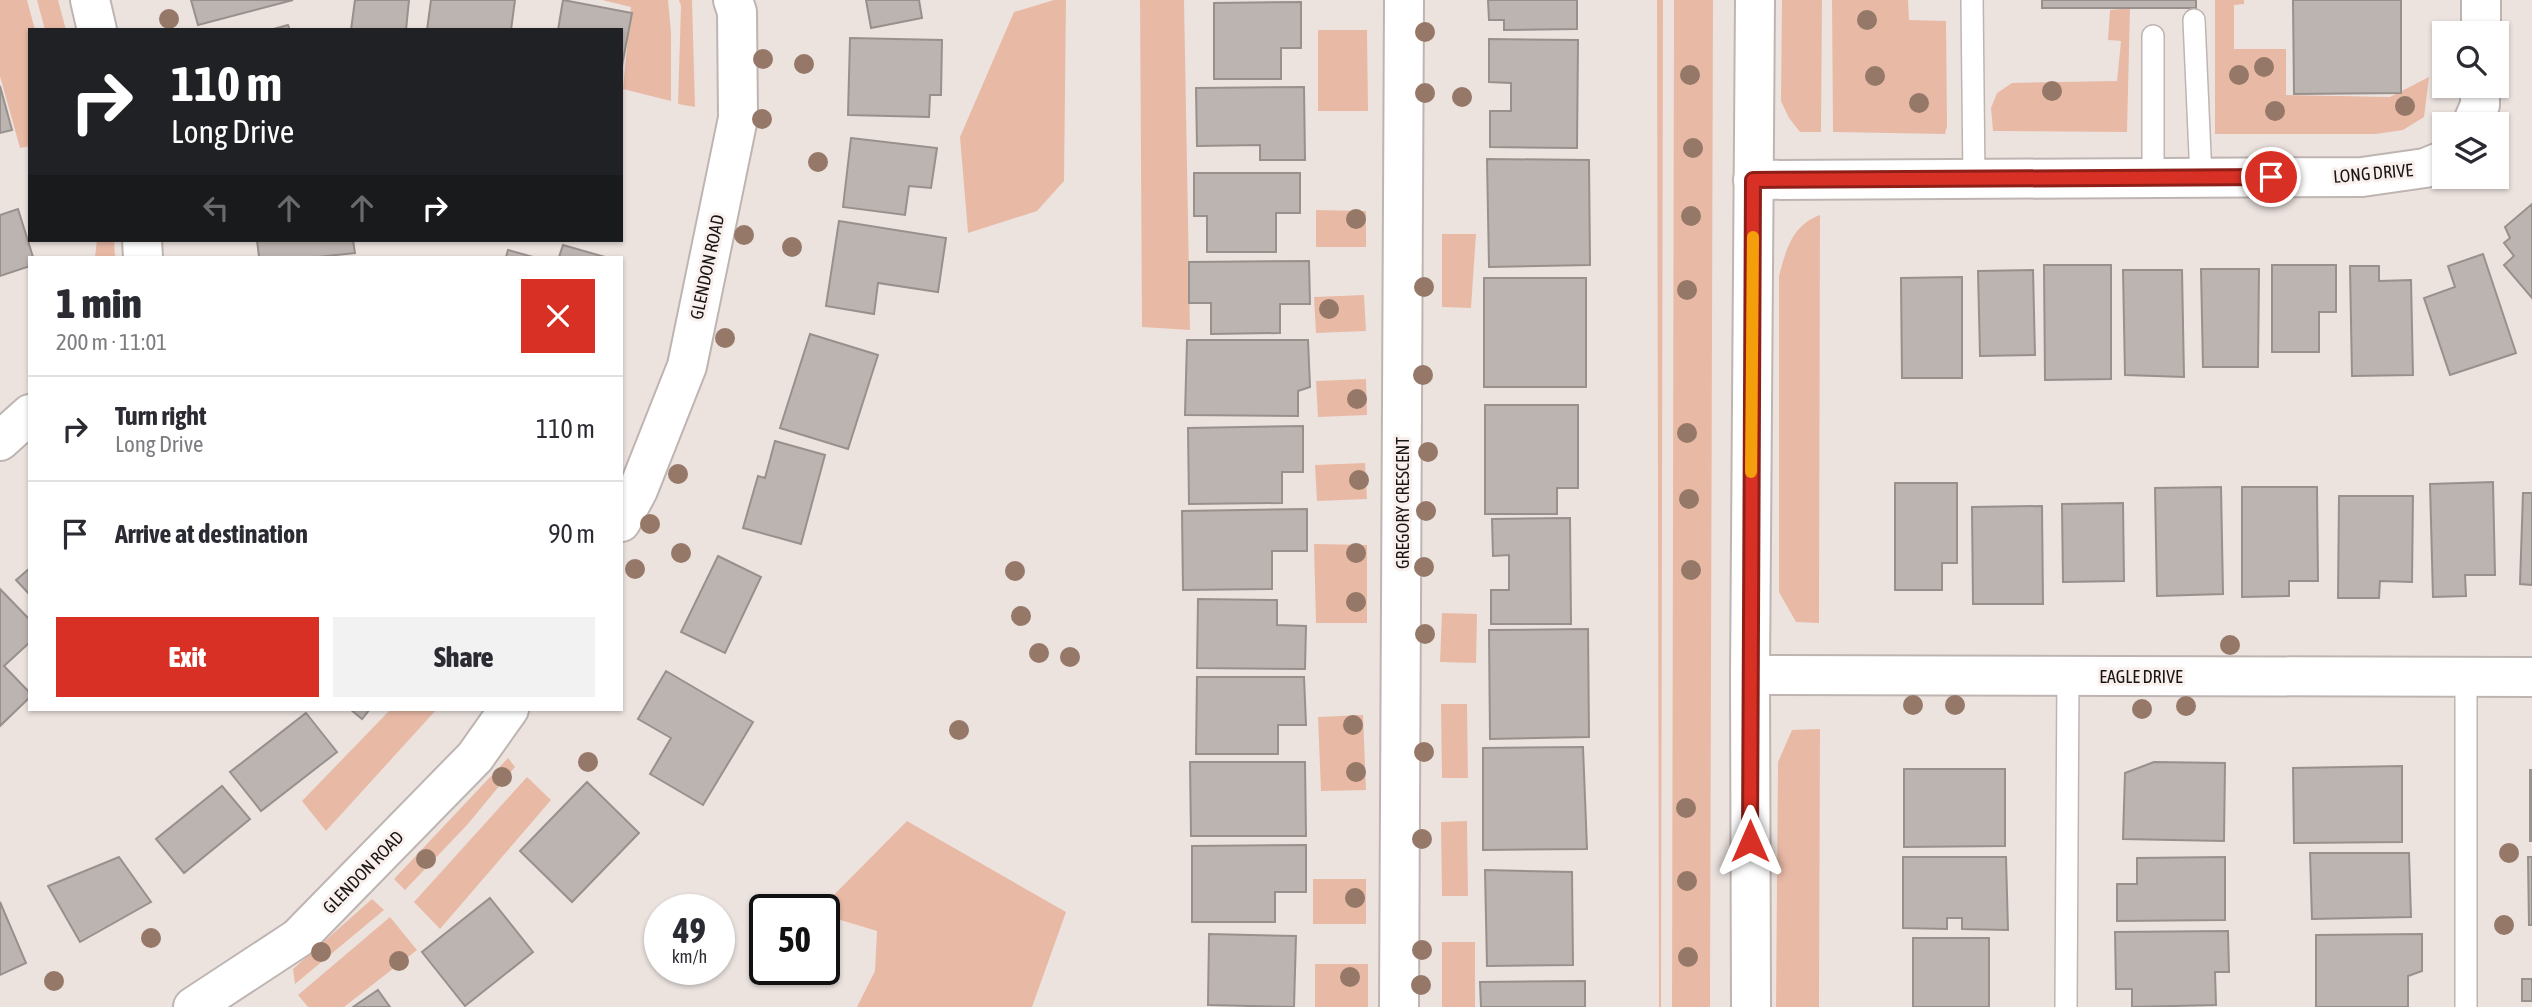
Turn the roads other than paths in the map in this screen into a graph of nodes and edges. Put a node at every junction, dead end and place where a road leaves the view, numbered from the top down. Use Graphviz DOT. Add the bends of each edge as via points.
graph roads {
  1 [pos="90,0"];
  2 [pos="733,0"];
  3 [pos="1404,0"];
  4 [pos="1755,0"];
  5 [pos="1972,0"];
  6 [pos="2481,0"];
  7 [pos="2194,20"];
  8 [pos="2481,21"];
  9 [pos="97,28"];
  10 [pos="2153,36"];
  11 [pos="2432,165"];
  12 [pos="2153,178"];
  13 [pos="2201,178"];
  14 [pos="1974,179"];
  15 [pos="1753,180"];
  16 [pos="28,416"];
  17 [pos="0,441"];
  18 [pos="623,518"];
  19 [pos="1750,675"];
  20 [pos="2068,675"];
  21 [pos="2466,677"];
  22 [pos="2532,677"];
  23 [pos="508,711"];
  24 [pos="193,1007"];
  25 [pos="1399,1007"];
  26 [pos="1751,1007"];
  27 [pos="2066,1007"];
  28 [pos="2466,1007"];
  1 -- 9 [label="street"];
  2 -- 18 [label="street, GLENDON ROAD" via="738,118 687,366"];
  3 -- 25 [label="street, GREGORY CRESCENT"];
  4 -- 15 [label="street"];
  5 -- 14 [label="lane"];
  6 -- 8 [label="street"];
  7 -- 13 [label="lane"];
  10 -- 12 [label="lane"];
  11 -- 13 [label="street, LONG DRIVE" via="2362,177"];
  12 -- 13 [label="street, LONG DRIVE"];
  12 -- 14 [label="street, LONG DRIVE"];
  14 -- 15 [label="street, LONG DRIVE"];
  15 -- 19 [label="street"];
  16 -- 17 [label="street"];
  19 -- 20 [label="street, EAGLE DRIVE"];
  19 -- 26 [label="street"];
  20 -- 21 [label="street, EAGLE DRIVE"];
  20 -- 27 [label="lane"];
  21 -- 22 [label="street, EAGLE DRIVE"];
  21 -- 28 [label="lane"];
  23 -- 24 [label="street, GLENDON ROAD" via="475,757 298,938"];
}
